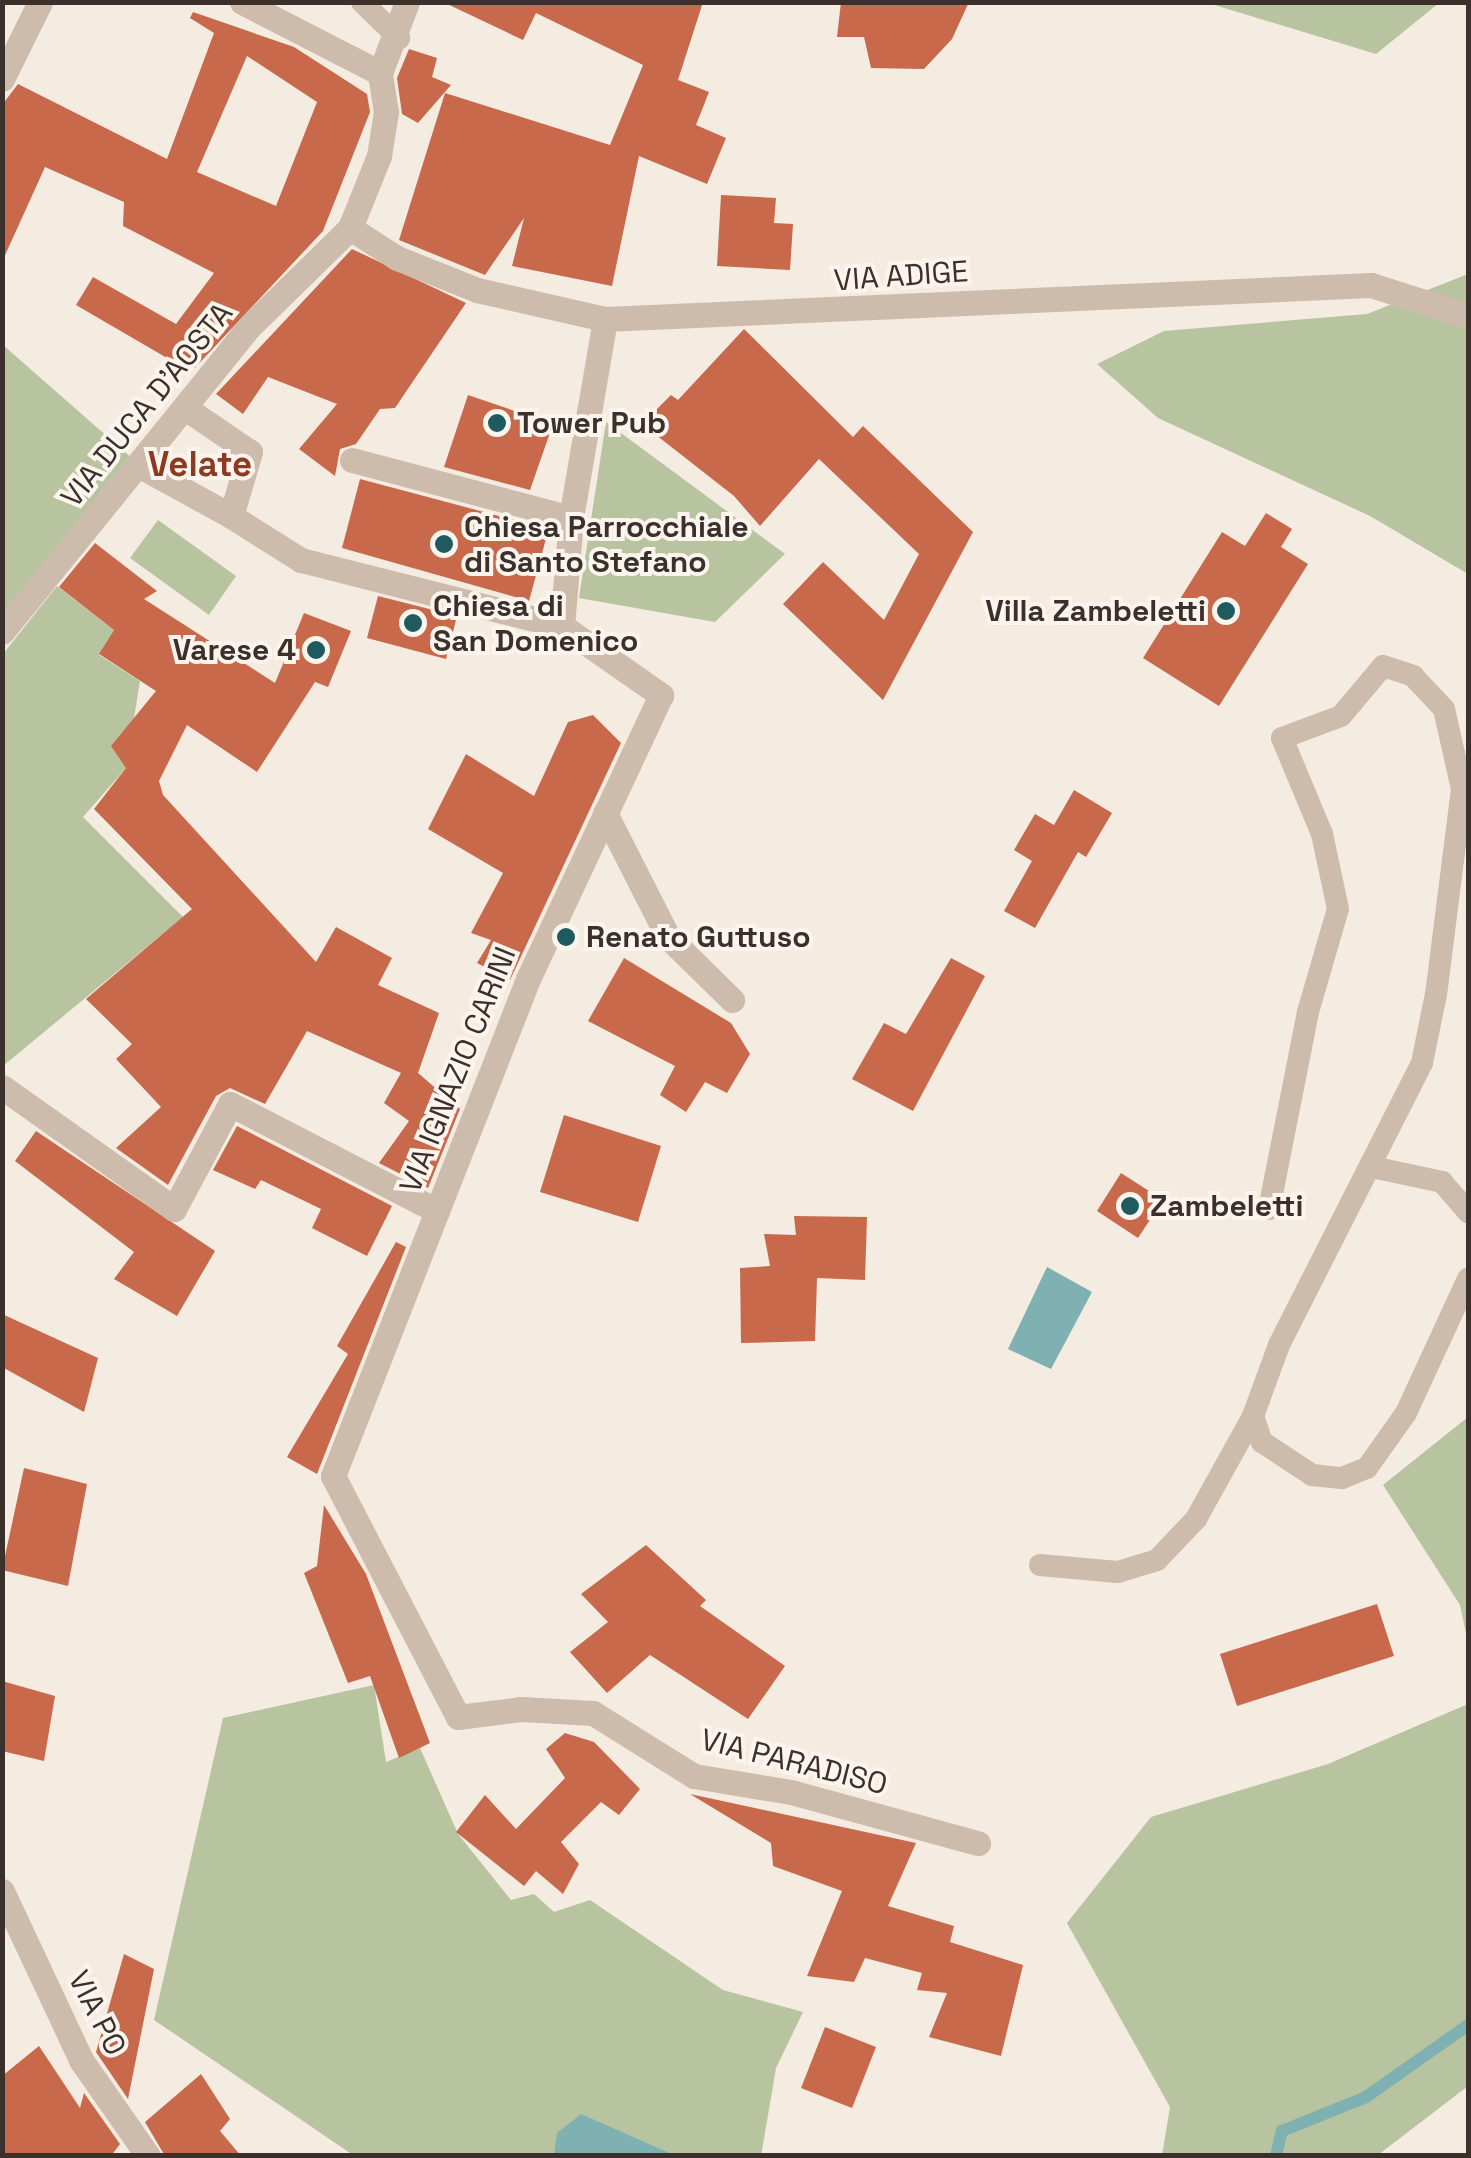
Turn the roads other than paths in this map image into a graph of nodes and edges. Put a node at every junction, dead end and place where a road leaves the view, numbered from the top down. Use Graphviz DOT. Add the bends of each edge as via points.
graph roads {
  1 [pos="40,2"];
  2 [pos="362,2"];
  3 [pos="407,2"];
  4 [pos="245,3"];
  5 [pos="400,38"];
  6 [pos="380,74"];
  7 [pos="2,78"];
  8 [pos="350,228"];
  9 [pos="1468,316"];
  10 [pos="605,320"];
  11 [pos="188,410"];
  12 [pos="352,460"];
  13 [pos="142,467"];
  14 [pos="231,516"];
  15 [pos="570,518"];
  16 [pos="562,626"];
  17 [pos="2,632"];
  18 [pos="605,813"];
  19 [pos="732,1000"];
  20 [pos="2,1086"];
  21 [pos="1372,1166"];
  22 [pos="1269,1209"];
  23 [pos="436,1211"];
  24 [pos="1468,1212"];
  25 [pos="1468,1279"];
  26 [pos="1252,1416"];
  27 [pos="333,1476"];
  28 [pos="1040,1565"];
  29 [pos="978,1843"];
  30 [pos="2,1891"];
  31 [pos="148,2156"];
  1 -- 7 [label="street"];
  2 -- 5 [label="lane"];
  3 -- 5 [label="street"];
  4 -- 6 [label="street"];
  5 -- 6 [label="street"];
  6 -- 8 [label="street" via="386,112 379,156"];
  8 -- 10 [label="street, VIA ADIGE" via="397,258 477,290"];
  8 -- 11 [label="street, VIA DUCA D'AOSTA" via="250,326"];
  9 -- 10 [label="street, VIA ADIGE" via="1370,284"];
  10 -- 15 [label="street"];
  11 -- 13 [label="street, VIA DUCA D'AOSTA"];
  11 -- 14 [label="street" via="250,452"];
  12 -- 15 [label="street"];
  13 -- 14 [label="street"];
  13 -- 17 [label="street, VIA DUCA D'AOSTA"];
  14 -- 16 [label="street" via="301,560"];
  15 -- 16 [label="street"];
  16 -- 18 [label="street, VIA IGNAZIO CARINI" via="660,695"];
  18 -- 19 [label="street" via="668,937"];
  18 -- 23 [label="street, VIA IGNAZIO CARINI" via="528,979"];
  20 -- 23 [label="street" via="174,1209 230,1104"];
  21 -- 22 [label="lane" via="1422,1063 1462,789 1444,709 1414,676 1383,666 1341,716 1282,738 1322,834 1338,908 1308,1012"];
  21 -- 24 [label="lane" via="1442,1182"];
  21 -- 26 [label="lane" via="1279,1345"];
  23 -- 27 [label="street, VIA IGNAZIO CARINI"];
  25 -- 26 [label="lane" via="1406,1413 1367,1468 1342,1478 1312,1476 1262,1442"];
  26 -- 28 [label="lane" via="1196,1519 1157,1560 1118,1572"];
  27 -- 29 [label="street, VIA PARADISO" via="458,1716 521,1709 593,1713 694,1776 791,1792"];
  30 -- 31 [label="street, VIA PO" via="81,2060"];
}
